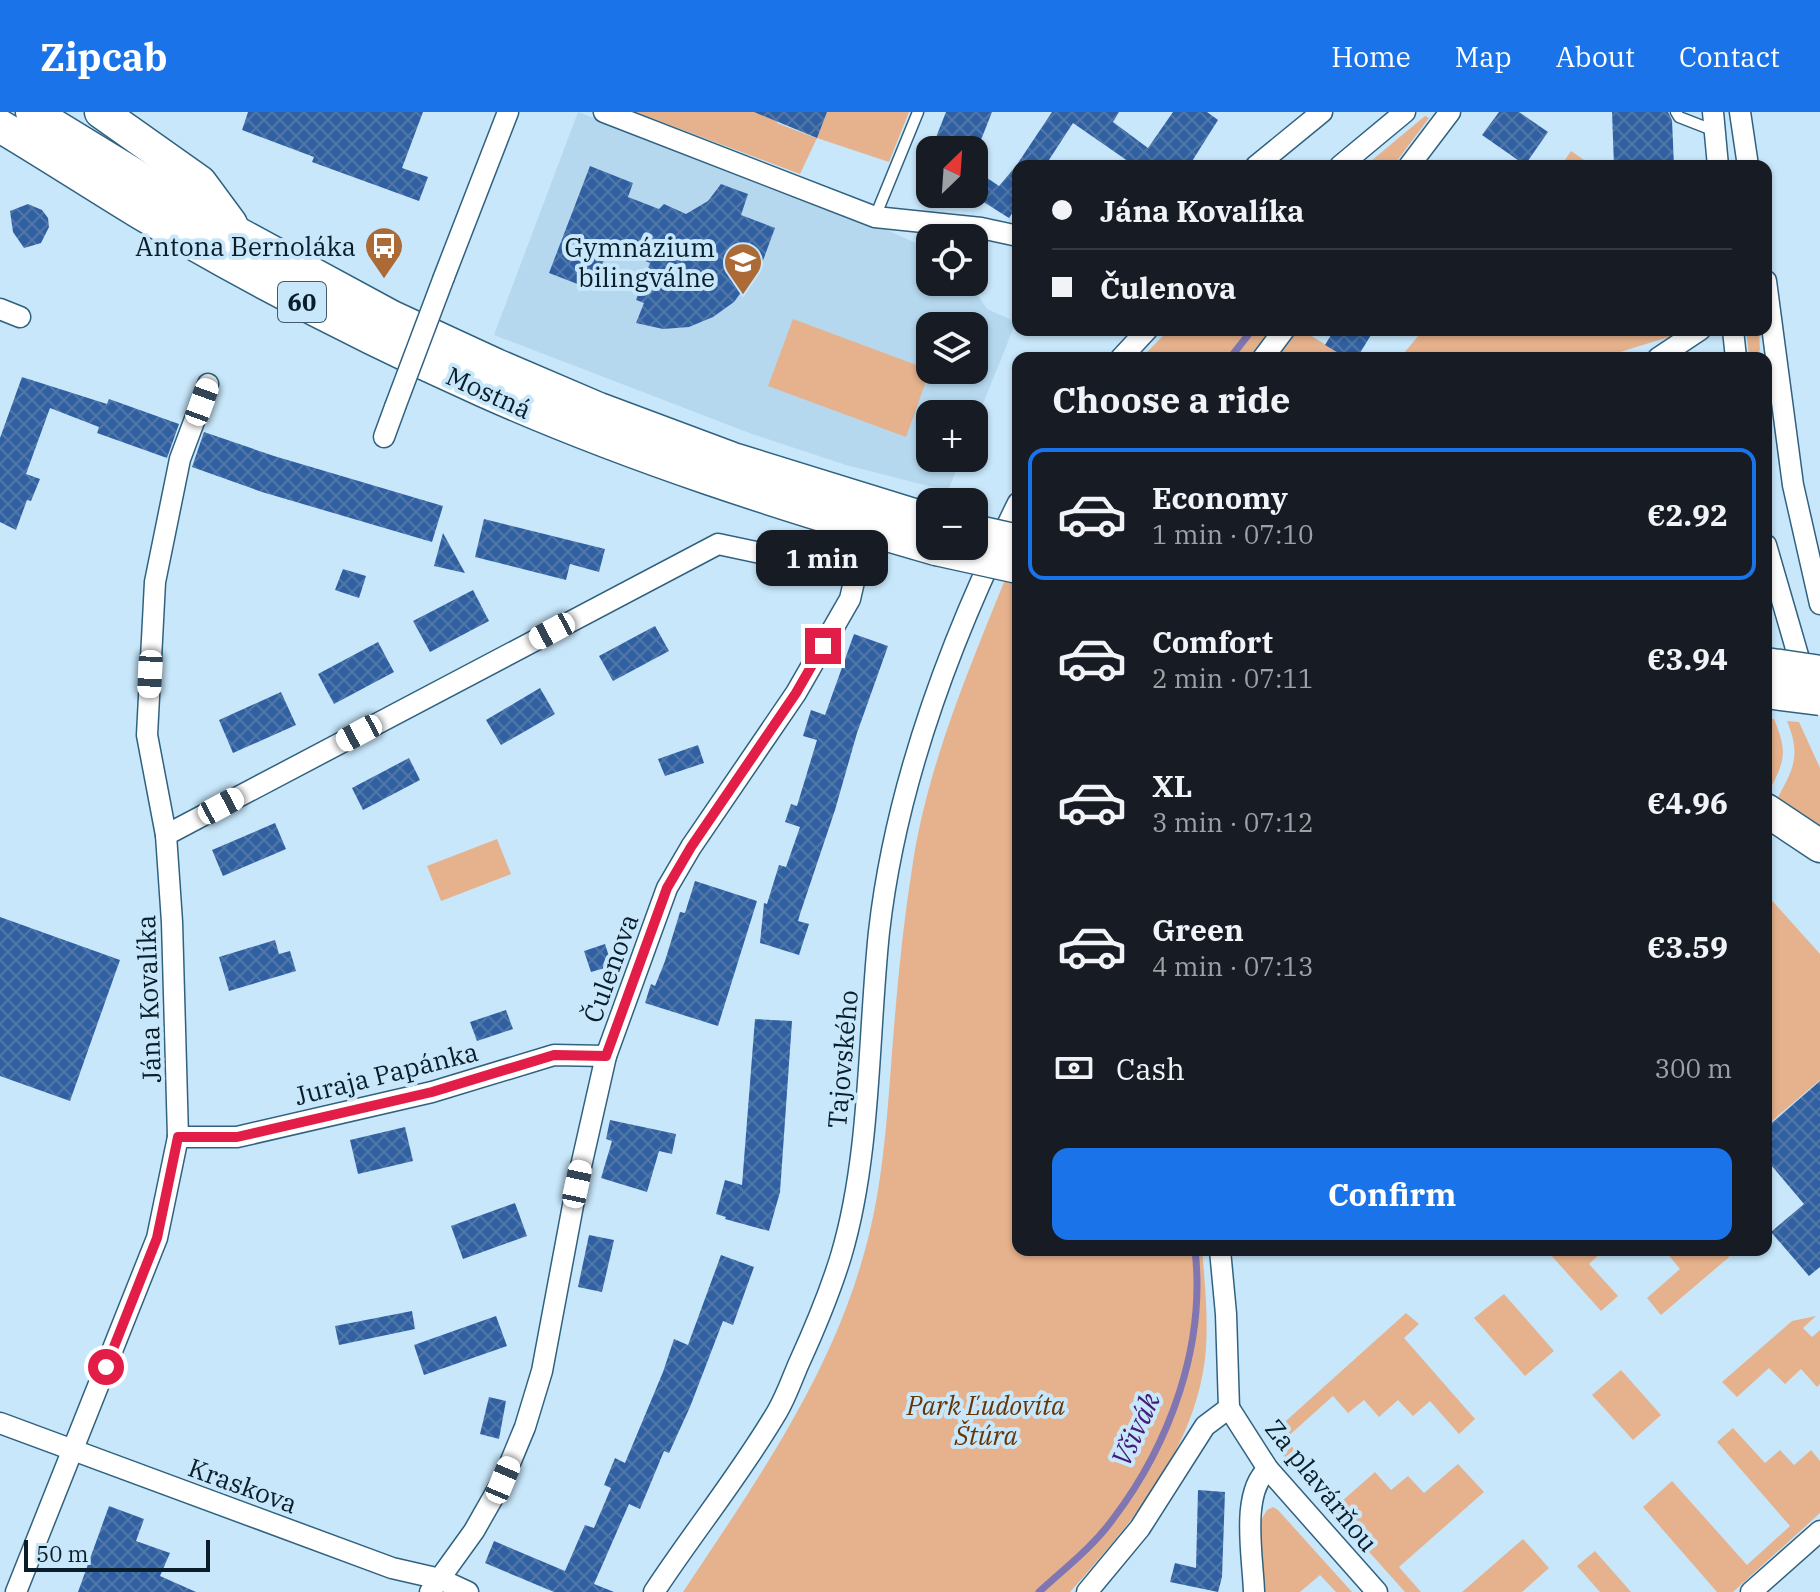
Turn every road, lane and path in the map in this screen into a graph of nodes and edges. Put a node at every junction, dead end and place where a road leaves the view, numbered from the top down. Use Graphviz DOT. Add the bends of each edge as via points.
graph roads {
  1 [pos="32,112"];
  2 [pos="101,112"];
  3 [pos="508,112"];
  4 [pos="604,112"];
  5 [pos="918,112"];
  6 [pos="1322,112"];
  7 [pos="1405,112"];
  8 [pos="1450,112"];
  9 [pos="1676,112"];
  10 [pos="1740,112"];
  11 [pos="1714,121"];
  12 [pos="0,126"];
  13 [pos="15,140"];
  14 [pos="1263,160"];
  15 [pos="1347,160"];
  16 [pos="1414,160"];
  17 [pos="1717,160"];
  18 [pos="1747,160"];
  19 [pos="875,217"];
  20 [pos="237,233"];
  21 [pos="1012,235"];
  22 [pos="1141,336"];
  23 [pos="1691,336"];
  24 [pos="1127,352"];
  25 [pos="1667,352"];
  26 [pos="1773,381"];
  27 [pos="208,384"];
  28 [pos="384,437"];
  29 [pos="1012,515"];
  30 [pos="916,528"];
  31 [pos="916,531"];
  32 [pos="988,534"];
  33 [pos="1012,540"];
  34 [pos="988,555"];
  35 [pos="1012,565"];
  36 [pos="1772,568"];
  37 [pos="1820,604"];
  38 [pos="1772,665"];
  39 [pos="1820,672"];
  40 [pos="1772,693"];
  41 [pos="1820,699"];
  42 [pos="1820,713"];
  43 [pos="1772,814"];
  44 [pos="166,835"];
  45 [pos="1820,846"];
  46 [pos="606,1056"];
  47 [pos="178,1137"];
  48 [pos="1221,1256"];
  49 [pos="1229,1408"];
  50 [pos="0,1423"];
  51 [pos="72,1450"];
  52 [pos="1268,1469"];
  53 [pos="1820,1531"];
  54 [pos="435,1586"];
  55 [pos="16,1592"];
  56 [pos="468,1592"];
  57 [pos="654,1592"];
  58 [pos="1087,1592"];
  59 [pos="1254,1592"];
  60 [pos="1377,1592"];
  61 [pos="1751,1592"];
  1 -- 20 [label="main road, Mostná / 60"];
  2 -- 20 [label="main road" via="200,182"];
  3 -- 28 [label="street, bridge"];
  4 -- 19 [label="street"];
  5 -- 19 [label="lane"];
  6 -- 14 [label="street"];
  7 -- 15 [label="street"];
  8 -- 16 [label="street"];
  9 -- 11 [label="lane" via="1679,117"];
  10 -- 18 [label="street"];
  11 -- 17 [label="street"];
  12 -- 13 [label="main road, Mostná / 60"];
  13 -- 31 [label="main road, Mostná / 60" via="291,297 486,392 587,434 825,517"];
  19 -- 21 [label="street"];
  20 -- 30 [label="main road, Mostná / 60" via="392,317 496,365"];
  22 -- 24 [label="street"];
  23 -- 25 [label="street"];
  26 -- 37 [label="street"];
  27 -- 44 [label="street, Jána Kovalíka" via="180,459 155,582 147,735"];
  29 -- 57 [label="street, Tajovského" via="946,666 911,769 891,851 856,1188 841,1255 779,1410"];
  32 -- 33 [label="main road, bridge"];
  34 -- 35 [label="main road, Mostná / 60, bridge"];
  36 -- 42 [label="street" via="1804,678"];
  38 -- 39 [label="main road, bridge"];
  40 -- 41 [label="main road, bridge"];
  43 -- 45 [label="main road"];
  44 -- 46 [label="street, Čulenova" via="718,544 856,573 850,599 796,693 667,888"];
  44 -- 47 [label="street, Jána Kovalíka"];
  46 -- 47 [label="street, Juraja Papánka" via="554,1055 432,1092 237,1137"];
  46 -- 54 [label="street, Čulenova" via="542,1371 525,1427 503,1480"];
  47 -- 51 [label="street, Jána Kovalíka" via="157,1238"];
  48 -- 49 [label="street"];
  49 -- 52 [label="street, Za plavárňou"];
  49 -- 58 [label="street" via="1205,1426 1140,1528"];
  50 -- 51 [label="street, Kraskova"];
  51 -- 54 [label="street, Kraskova"];
  51 -- 55 [label="street, Jána Kovalíka"];
  52 -- 59 [label="street" via="1259,1477 1250,1509"];
  52 -- 60 [label="street, Za plavárňou"];
  53 -- 61 [label="street"];
  54 -- 56 [label="street, Kraskova"];
}
